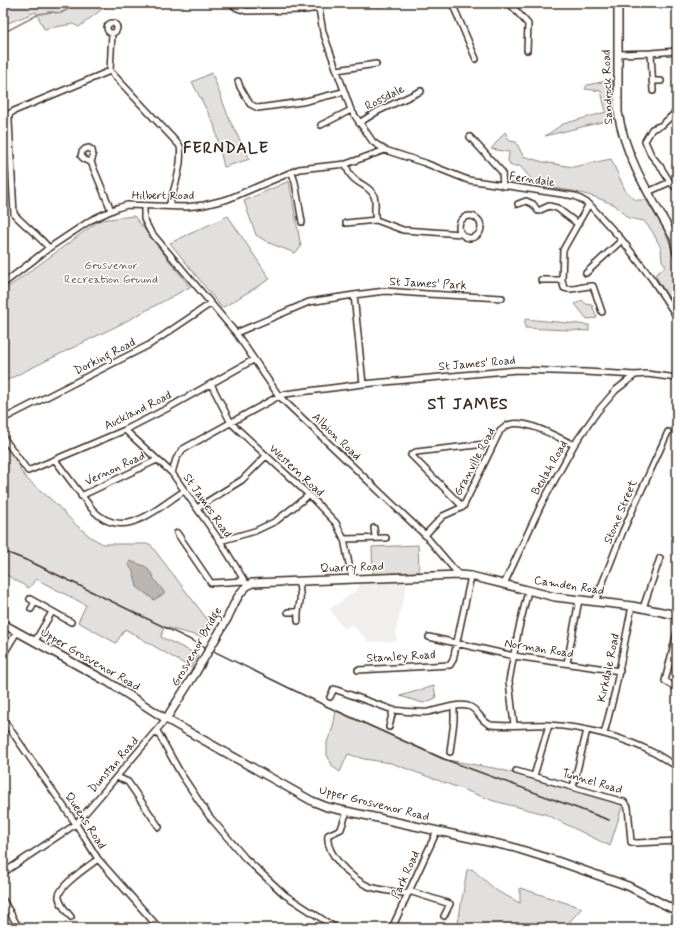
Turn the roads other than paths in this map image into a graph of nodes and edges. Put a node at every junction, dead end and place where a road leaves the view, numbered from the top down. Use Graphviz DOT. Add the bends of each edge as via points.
graph roads {
  1 [pos="230,3"];
  2 [pos="373,3"];
  3 [pos="382,3"];
  4 [pos="452,3"];
  5 [pos="512,3"];
  6 [pos="618,3"];
  7 [pos="318,5"];
  8 [pos="112,33"];
  9 [pos="527,50"];
  10 [pos="677,51"];
  11 [pos="651,53"];
  12 [pos="618,54"];
  13 [pos="476,59"];
  14 [pos="376,64"];
  15 [pos="337,70"];
  16 [pos="110,71"];
  17 [pos="238,81"];
  18 [pos="652,81"];
  19 [pos="661,81"];
  20 [pos="421,91"];
  21 [pos="653,91"];
  22 [pos="343,92"];
  23 [pos="351,110"];
  24 [pos="677,111"];
  25 [pos="3,118"];
  26 [pos="9,121"];
  27 [pos="358,123"];
  28 [pos="320,125"];
  29 [pos="470,137"];
  30 [pos="384,150"];
  31 [pos="91,162"];
  32 [pos="346,164"];
  33 [pos="292,173"];
  34 [pos="670,182"];
  35 [pos="503,186"];
  36 [pos="677,186"];
  37 [pos="648,192"];
  38 [pos="518,204"];
  39 [pos="589,204"];
  40 [pos="144,206"];
  41 [pos="169,206"];
  42 [pos="111,210"];
  43 [pos="376,220"];
  44 [pos="302,222"];
  45 [pos="346,222"];
  46 [pos="578,224"];
  47 [pos="462,234"];
  48 [pos="622,240"];
  49 [pos="49,248"];
  50 [pos="677,253"];
  51 [pos="586,273"];
  52 [pos="541,280"];
  53 [pos="562,280"];
  54 [pos="3,284"];
  55 [pos="354,295"];
  56 [pos="502,298"];
  57 [pos="210,304"];
  58 [pos="602,312"];
  59 [pos="677,317"];
  60 [pos="236,333"];
  61 [pos="253,360"];
  62 [pos="635,375"];
  63 [pos="677,378"];
  64 [pos="211,384"];
  65 [pos="362,384"];
  66 [pos="279,396"];
  67 [pos="3,419"];
  68 [pos="231,423"];
  69 [pos="125,430"];
  70 [pos="668,432"];
  71 [pos="3,437"];
  72 [pos="494,443"];
  73 [pos="574,445"];
  74 [pos="266,456"];
  75 [pos="55,460"];
  76 [pos="157,460"];
  77 [pos="172,473"];
  78 [pos="184,491"];
  79 [pos="309,495"];
  80 [pos="81,496"];
  81 [pos="463,507"];
  82 [pos="197,508"];
  83 [pos="374,528"];
  84 [pos="177,533"];
  85 [pos="425,535"];
  86 [pos="375,537"];
  87 [pos="386,538"];
  88 [pos="344,539"];
  89 [pos="220,541"];
  90 [pos="660,558"];
  91 [pos="459,575"];
  92 [pos="471,576"];
  93 [pos="352,579"];
  94 [pos="299,581"];
  95 [pos="245,583"];
  96 [pos="504,584"];
  97 [pos="528,590"];
  98 [pos="30,599"];
  99 [pos="579,600"];
  100 [pos="35,602"];
  101 [pos="595,602"];
  102 [pos="632,606"];
  103 [pos="643,608"];
  104 [pos="31,609"];
  105 [pos="52,612"];
  106 [pos="288,612"];
  107 [pos="297,612"];
  108 [pos="677,615"];
  109 [pos="298,621"];
  110 [pos="71,622"];
  111 [pos="3,624"];
  112 [pos="16,632"];
  113 [pos="677,632"];
  114 [pos="429,637"];
  115 [pos="35,641"];
  116 [pos="457,644"];
  117 [pos="3,655"];
  118 [pos="514,656"];
  119 [pos="567,663"];
  120 [pos="358,670"];
  121 [pos="620,671"];
  122 [pos="677,688"];
  123 [pos="330,697"];
  124 [pos="454,707"];
  125 [pos="393,710"];
  126 [pos="3,719"];
  127 [pos="166,719"];
  128 [pos="514,725"];
  129 [pos="549,725"];
  130 [pos="389,728"];
  131 [pos="586,730"];
  132 [pos="157,731"];
  133 [pos="604,734"];
  134 [pos="450,752"];
  135 [pos="677,766"];
  136 [pos="516,771"];
  137 [pos="534,776"];
  138 [pos="117,777"];
  139 [pos="573,787"];
  140 [pos="347,811"];
  141 [pos="76,824"];
  142 [pos="159,827"];
  143 [pos="437,831"];
  144 [pos="677,841"];
  145 [pos="98,859"];
  146 [pos="3,873"];
  147 [pos="409,892"];
  148 [pos="3,900"];
  149 [pos="677,911"];
  150 [pos="444,916"];
  151 [pos="71,917"];
  152 [pos="21,928"];
  153 [pos="160,928"];
  154 [pos="336,928"];
  155 [pos="392,928"];
  1 -- 7 [label="street" via="246,10 306,10"];
  2 -- 3 [label="street"];
  4 -- 13 [label="street"];
  5 -- 9 [label="street" via="511,5 528,24"];
  6 -- 12 [label="street, Sandrock Road"];
  7 -- 15 [label="street, Ferndale" via="323,32"];
  8 -- 16 [label="street"];
  10 -- 11 [label="street"];
  11 -- 12 [label="street"];
  11 -- 18 [label="street"];
  12 -- 37 [label="street, Sandrock Road" via="620,127"];
  14 -- 15 [label="street"];
  15 -- 22 [label="street, Ferndale"];
  16 -- 26 [label="street" via="14,110"];
  16 -- 41 [label="street" via="180,146 180,161"];
  17 -- 22 [label="street" via="250,104 258,108 302,102"];
  18 -- 19 [label="street"];
  18 -- 21 [label="street"];
  20 -- 27 [label="street, Rossdale"];
  22 -- 23 [label="street, Ferndale"];
  23 -- 27 [label="street, Ferndale"];
  23 -- 28 [label="street"];
  24 -- 34 [label="street" via="662,125 652,129 645,141 651,155"];
  25 -- 26 [label="street"];
  26 -- 49 [label="street" via="14,214"];
  27 -- 30 [label="street, Ferndale" via="373,142"];
  29 -- 35 [label="street" via="502,172"];
  30 -- 32 [label="street, Hilbert Road"];
  30 -- 35 [label="street, Ferndale" via="468,180"];
  31 -- 42 [label="street"];
  32 -- 33 [label="street, Hilbert Road" via="299,169"];
  32 -- 43 [label="street" via="350,176 374,194"];
  33 -- 41 [label="street, Hilbert Road" via="204,205"];
  33 -- 44 [label="street"];
  34 -- 36 [label="street"];
  34 -- 37 [label="street"];
  35 -- 39 [label="street, Ferndale" via="575,196"];
  37 -- 50 [label="street, Sandrock Road" via="674,238"];
  38 -- 46 [label="street" via="526,201 533,204 538,211 550,206 557,208"];
  39 -- 46 [label="street"];
  39 -- 48 [label="street, Ferndale"];
  40 -- 41 [label="street, Hilbert Road"];
  40 -- 42 [label="street, Hilbert Road" via="127,205"];
  40 -- 57 [label="street, Albion Road" via="144,219 150,231"];
  42 -- 49 [label="street, Hilbert Road"];
  43 -- 45 [label="street"];
  43 -- 47 [label="street" via="403,230"];
  46 -- 53 [label="street" via="563,250"];
  47 -- 47 [label="street" via="472,238 478,234 481,227 478,220 469,216 463,218 459,224"];
  48 -- 51 [label="street"];
  48 -- 59 [label="street, Ferndale"];
  49 -- 54 [label="street, Hilbert Road"];
  52 -- 53 [label="street"];
  53 -- 58 [label="street" via="564,288 571,290 593,286"];
  55 -- 56 [label="street, St James' Park" via="385,291"];
  55 -- 60 [label="street, St James' Park" via="309,302"];
  55 -- 65 [label="street"];
  57 -- 60 [label="street, Albion Road"];
  57 -- 67 [label="street, Dorking Road" via="149,346"];
  60 -- 61 [label="street, Albion Road"];
  61 -- 64 [label="street, Auckland Road"];
  61 -- 66 [label="street, Albion Road"];
  62 -- 63 [label="street, St James' Road"];
  62 -- 65 [label="street, St James' Road" via="518,370"];
  62 -- 73 [label="street, Beulah Road" via="616,390"];
  64 -- 68 [label="street, Western Road"];
  64 -- 69 [label="street, Auckland Road"];
  65 -- 66 [label="street, St James' Road"];
  66 -- 68 [label="street, St James Road"];
  66 -- 85 [label="street, Albion Road"];
  68 -- 74 [label="street, Western Road"];
  68 -- 77 [label="street, St James Road" via="183,449 176,459"];
  69 -- 75 [label="street, Auckland Road"];
  69 -- 76 [label="street"];
  70 -- 101 [label="street, Stone Street"];
  71 -- 75 [label="street, Auckland Road" via="28,471"];
  72 -- 73 [label="street, Granville Road" via="500,431 509,425 524,425 536,427"];
  72 -- 81 [label="street, Granville Road"];
  72 -- 81 [label="street" via="416,452 411,455"];
  73 -- 96 [label="street, Beulah Road" via="541,505"];
  74 -- 79 [label="street, Western Road"];
  74 -- 82 [label="street" via="242,480"];
  75 -- 80 [label="street"];
  76 -- 77 [label="street"];
  76 -- 80 [label="street, Vernon Road"];
  77 -- 78 [label="street, St James Road"];
  78 -- 80 [label="street" via="140,520 126,524 102,518"];
  78 -- 82 [label="street, St James Road"];
  79 -- 88 [label="street, Western Road" via="336,523"];
  79 -- 89 [label="street" via="276,521 255,531"];
  81 -- 85 [label="street, Granville Road" via="443,516"];
  82 -- 89 [label="street, St James Road"];
  83 -- 86 [label="street"];
  84 -- 95 [label="street" via="211,583"];
  85 -- 91 [label="street, Albion Road"];
  86 -- 87 [label="street"];
  86 -- 88 [label="street"];
  88 -- 93 [label="street, Western Road"];
  89 -- 95 [label="street, St James Road"];
  90 -- 103 [label="street"];
  91 -- 92 [label="street, Camden Road"];
  91 -- 93 [label="street, Quarry Road"];
  92 -- 96 [label="street, Camden Road"];
  92 -- 116 [label="street, Stanley Road"];
  93 -- 94 [label="street, Quarry Road"];
  94 -- 95 [label="street, Quarry Road"];
  94 -- 107 [label="street" via="300,603"];
  95 -- 127 [label="street, Grosvenor Bridge, bridge" via="227,619"];
  96 -- 97 [label="street, Camden Road"];
  97 -- 99 [label="street, Camden Road"];
  97 -- 118 [label="street"];
  98 -- 100 [label="street"];
  99 -- 101 [label="street, Camden Road"];
  99 -- 119 [label="street"];
  100 -- 104 [label="street"];
  100 -- 105 [label="street"];
  101 -- 102 [label="street, Camden Road"];
  102 -- 103 [label="street, Camden Road"];
  102 -- 121 [label="street, Kirkdale Road"];
  103 -- 108 [label="street, Camden Road"];
  105 -- 110 [label="street"];
  105 -- 115 [label="street"];
  106 -- 107 [label="street"];
  107 -- 109 [label="street"];
  111 -- 112 [label="street, Upper Grosvenor Road"];
  112 -- 115 [label="street, Upper Grosvenor Road"];
  112 -- 117 [label="street"];
  113 -- 122 [label="street" via="665,681"];
  114 -- 116 [label="street, Norman Road"];
  115 -- 127 [label="street, Upper Grosvenor Road" via="108,682"];
  116 -- 118 [label="street, Norman Road"];
  116 -- 120 [label="street, Stanley Road" via="454,660 450,665"];
  118 -- 119 [label="street, Norman Road"];
  118 -- 128 [label="street" via="509,681"];
  119 -- 121 [label="street, Norman Road"];
  121 -- 133 [label="street, Kirkdale Road"];
  123 -- 125 [label="street" via="334,689"];
  124 -- 125 [label="street" via="427,712"];
  124 -- 128 [label="street" via="469,706 476,710 486,724"];
  124 -- 134 [label="street"];
  125 -- 130 [label="street"];
  126 -- 141 [label="street, Queens Road"];
  127 -- 132 [label="street, Dunstan Road"];
  127 -- 140 [label="street, Upper Grosvenor Road" via="312,801"];
  128 -- 129 [label="street"];
  129 -- 131 [label="street"];
  129 -- 137 [label="street"];
  131 -- 133 [label="street"];
  131 -- 139 [label="street"];
  132 -- 138 [label="street, Dunstan Road"];
  132 -- 154 [label="street" via="180,774 209,816 245,858 285,895"];
  133 -- 135 [label="street" via="655,754"];
  136 -- 137 [label="street, Tunnel Road"];
  137 -- 139 [label="street, Tunnel Road"];
  138 -- 141 [label="street, Dunstan Road"];
  138 -- 142 [label="street" via="128,782"];
  139 -- 144 [label="street, Tunnel Road" via="624,802 628,807 632,842"];
  140 -- 143 [label="street, Upper Grosvenor Road"];
  140 -- 147 [label="street" via="341,829 328,835 335,860 369,887"];
  141 -- 145 [label="street, Queens Road"];
  141 -- 146 [label="street, Dunstan Road"];
  143 -- 147 [label="street, Park Road"];
  143 -- 149 [label="street, Upper Grosvenor Road" via="512,847 557,861 628,886"];
  145 -- 151 [label="street" via="59,892 60,902"];
  145 -- 153 [label="street, Queens Road"];
  147 -- 150 [label="street" via="450,904"];
  147 -- 155 [label="street, Park Road"];
  148 -- 152 [label="street"];
}
